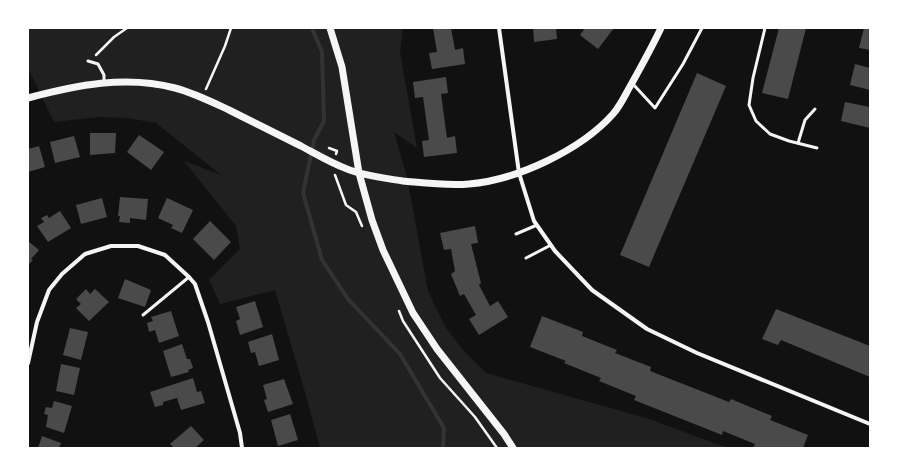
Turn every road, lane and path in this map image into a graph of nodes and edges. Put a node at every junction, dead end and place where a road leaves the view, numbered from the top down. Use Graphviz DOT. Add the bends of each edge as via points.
graph roads {
  1 [pos="127,28"];
  2 [pos="231,28"];
  3 [pos="330,28"];
  4 [pos="499,28"];
  5 [pos="661,28"];
  6 [pos="702,28"];
  7 [pos="765,28"];
  8 [pos="90,61"];
  9 [pos="104,83"];
  10 [pos="632,83"];
  11 [pos="205,91"];
  12 [pos="28,98"];
  13 [pos="815,109"];
  14 [pos="798,143"];
  15 [pos="817,148"];
  16 [pos="519,172"];
  17 [pos="359,173"];
  18 [pos="537,225"];
  19 [pos="516,234"];
  20 [pos="551,245"];
  21 [pos="526,258"];
  22 [pos="190,277"];
  23 [pos="143,315"];
  24 [pos="28,363"];
  25 [pos="870,424"];
  26 [pos="242,448"];
  27 [pos="513,448"];
  1 -- 8 [label="path"];
  2 -- 11 [label="path"];
  3 -- 17 [label="street" via="342,67"];
  4 -- 16 [label="street"];
  5 -- 10 [label="street"];
  6 -- 10 [label="lane" via="655,108"];
  7 -- 14 [label="lane" via="749,105 756,121 770,134"];
  8 -- 9 [label="lane" via="98,64 102,70"];
  9 -- 12 [label="street" via="62,89"];
  9 -- 17 [label="street" via="141,83 175,88 213,103"];
  10 -- 16 [label="street" via="614,113 580,143"];
  13 -- 14 [label="lane" via="805,120"];
  14 -- 15 [label="lane"];
  16 -- 17 [label="street" via="490,181 452,185 385,179"];
  16 -- 18 [label="street"];
  17 -- 27 [label="street" via="383,250 413,313 437,349"];
  18 -- 19 [label="lane"];
  18 -- 20 [label="street"];
  20 -- 21 [label="lane"];
  20 -- 25 [label="street" via="592,290 647,329 696,353"];
  22 -- 23 [label="lane"];
  22 -- 24 [label="street" via="165,255 138,246 112,246 85,254 62,274 49,290 37,322"];
  22 -- 26 [label="street" via="208,322"];
}
